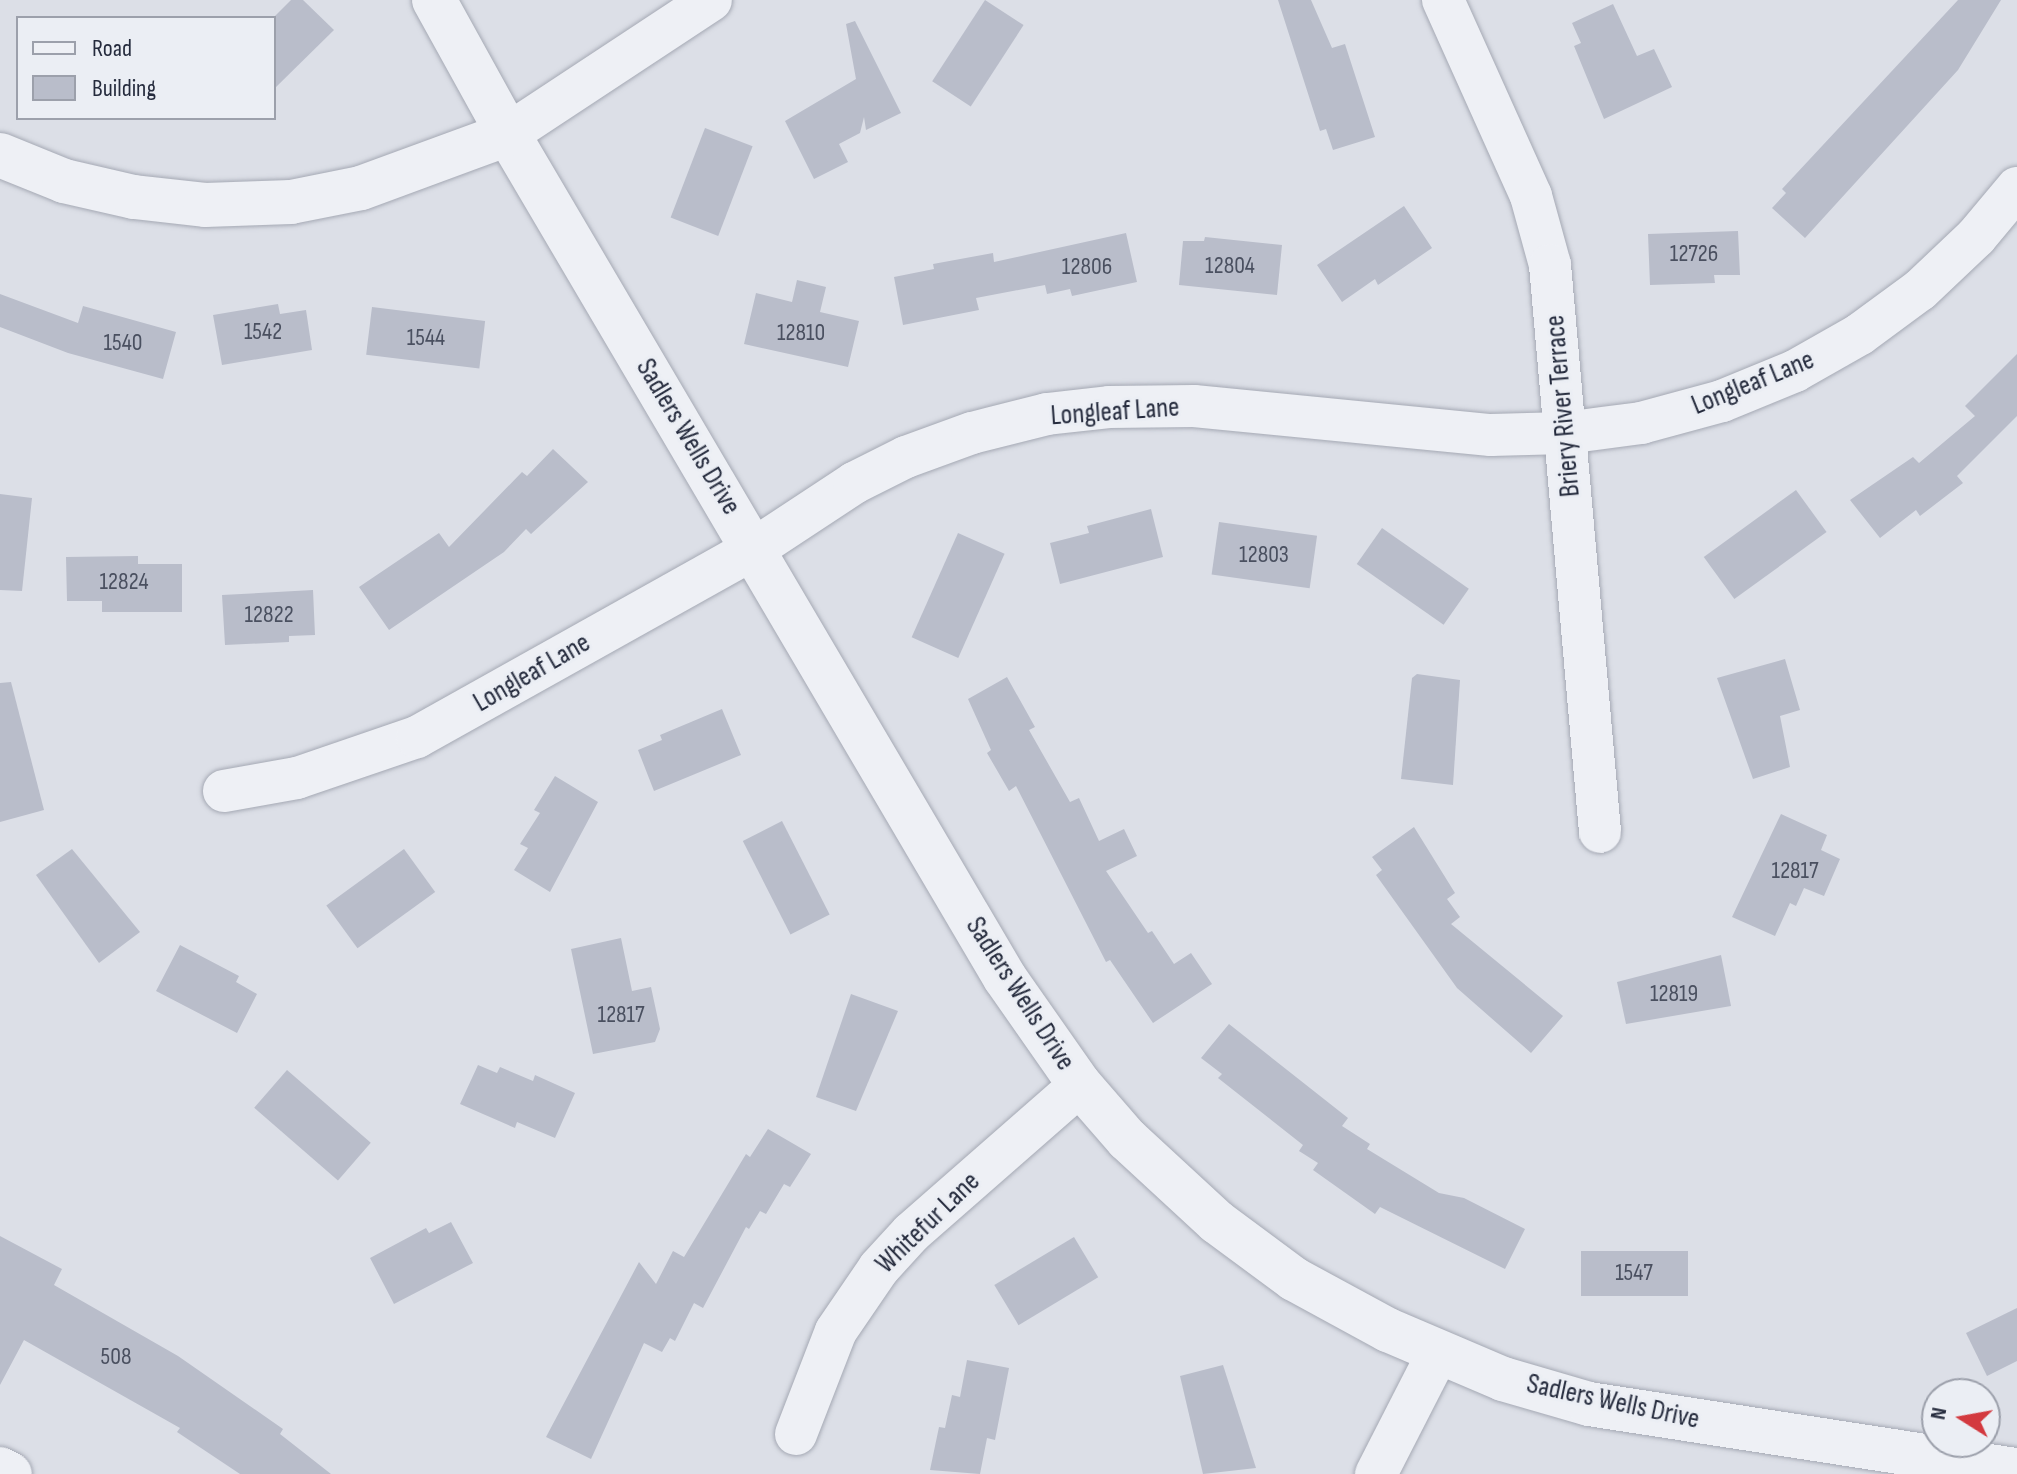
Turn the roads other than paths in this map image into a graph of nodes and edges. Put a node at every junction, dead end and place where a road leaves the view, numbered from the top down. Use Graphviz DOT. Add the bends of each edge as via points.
graph roads {
  1 [pos="434,0"];
  2 [pos="711,0"];
  3 [pos="1443,0"];
  4 [pos="508,134"];
  5 [pos="0,155"];
  6 [pos="2017,188"];
  7 [pos="1565,433"];
  8 [pos="754,549"];
  9 [pos="224,791"];
  10 [pos="1600,832"];
  11 [pos="1080,1085"];
  12 [pos="1438,1353"];
  13 [pos="796,1434"];
  14 [pos="0,1469"];
  15 [pos="2017,1470"];
  16 [pos="10,1474"];
  17 [pos="1376,1474"];
  1 -- 4 [label="street, Sadlers Wells Drive"];
  2 -- 4 [label="street"];
  3 -- 7 [label="street, Briery River Terrace" via="1531,196 1550,265"];
  4 -- 5 [label="street" via="361,188 291,202 205,205 134,197 64,181"];
  4 -- 8 [label="street, Sadlers Wells Drive"];
  6 -- 7 [label="street, Longleaf Lane" via="1920,290 1860,334 1795,371 1722,401 1654,420"];
  7 -- 8 [label="street, Longleaf Lane" via="1491,435 1194,406 1047,414 906,457 854,483"];
  7 -- 10 [label="street, Briery River Terrace"];
  8 -- 9 [label="street, Longleaf Lane" via="417,737 297,778"];
  8 -- 11 [label="street, Sadlers Wells Drive" via="1005,978"];
  11 -- 12 [label="street, Sadlers Wells Drive" via="1127,1139 1217,1222 1294,1279"];
  11 -- 13 [label="street, Whitefur Lane" via="911,1233 879,1268 836,1331"];
  12 -- 15 [label="street, Sadlers Wells Drive" via="1589,1404"];
  12 -- 17 [label="street"];
  14 -- 16 [label="street"];
}
